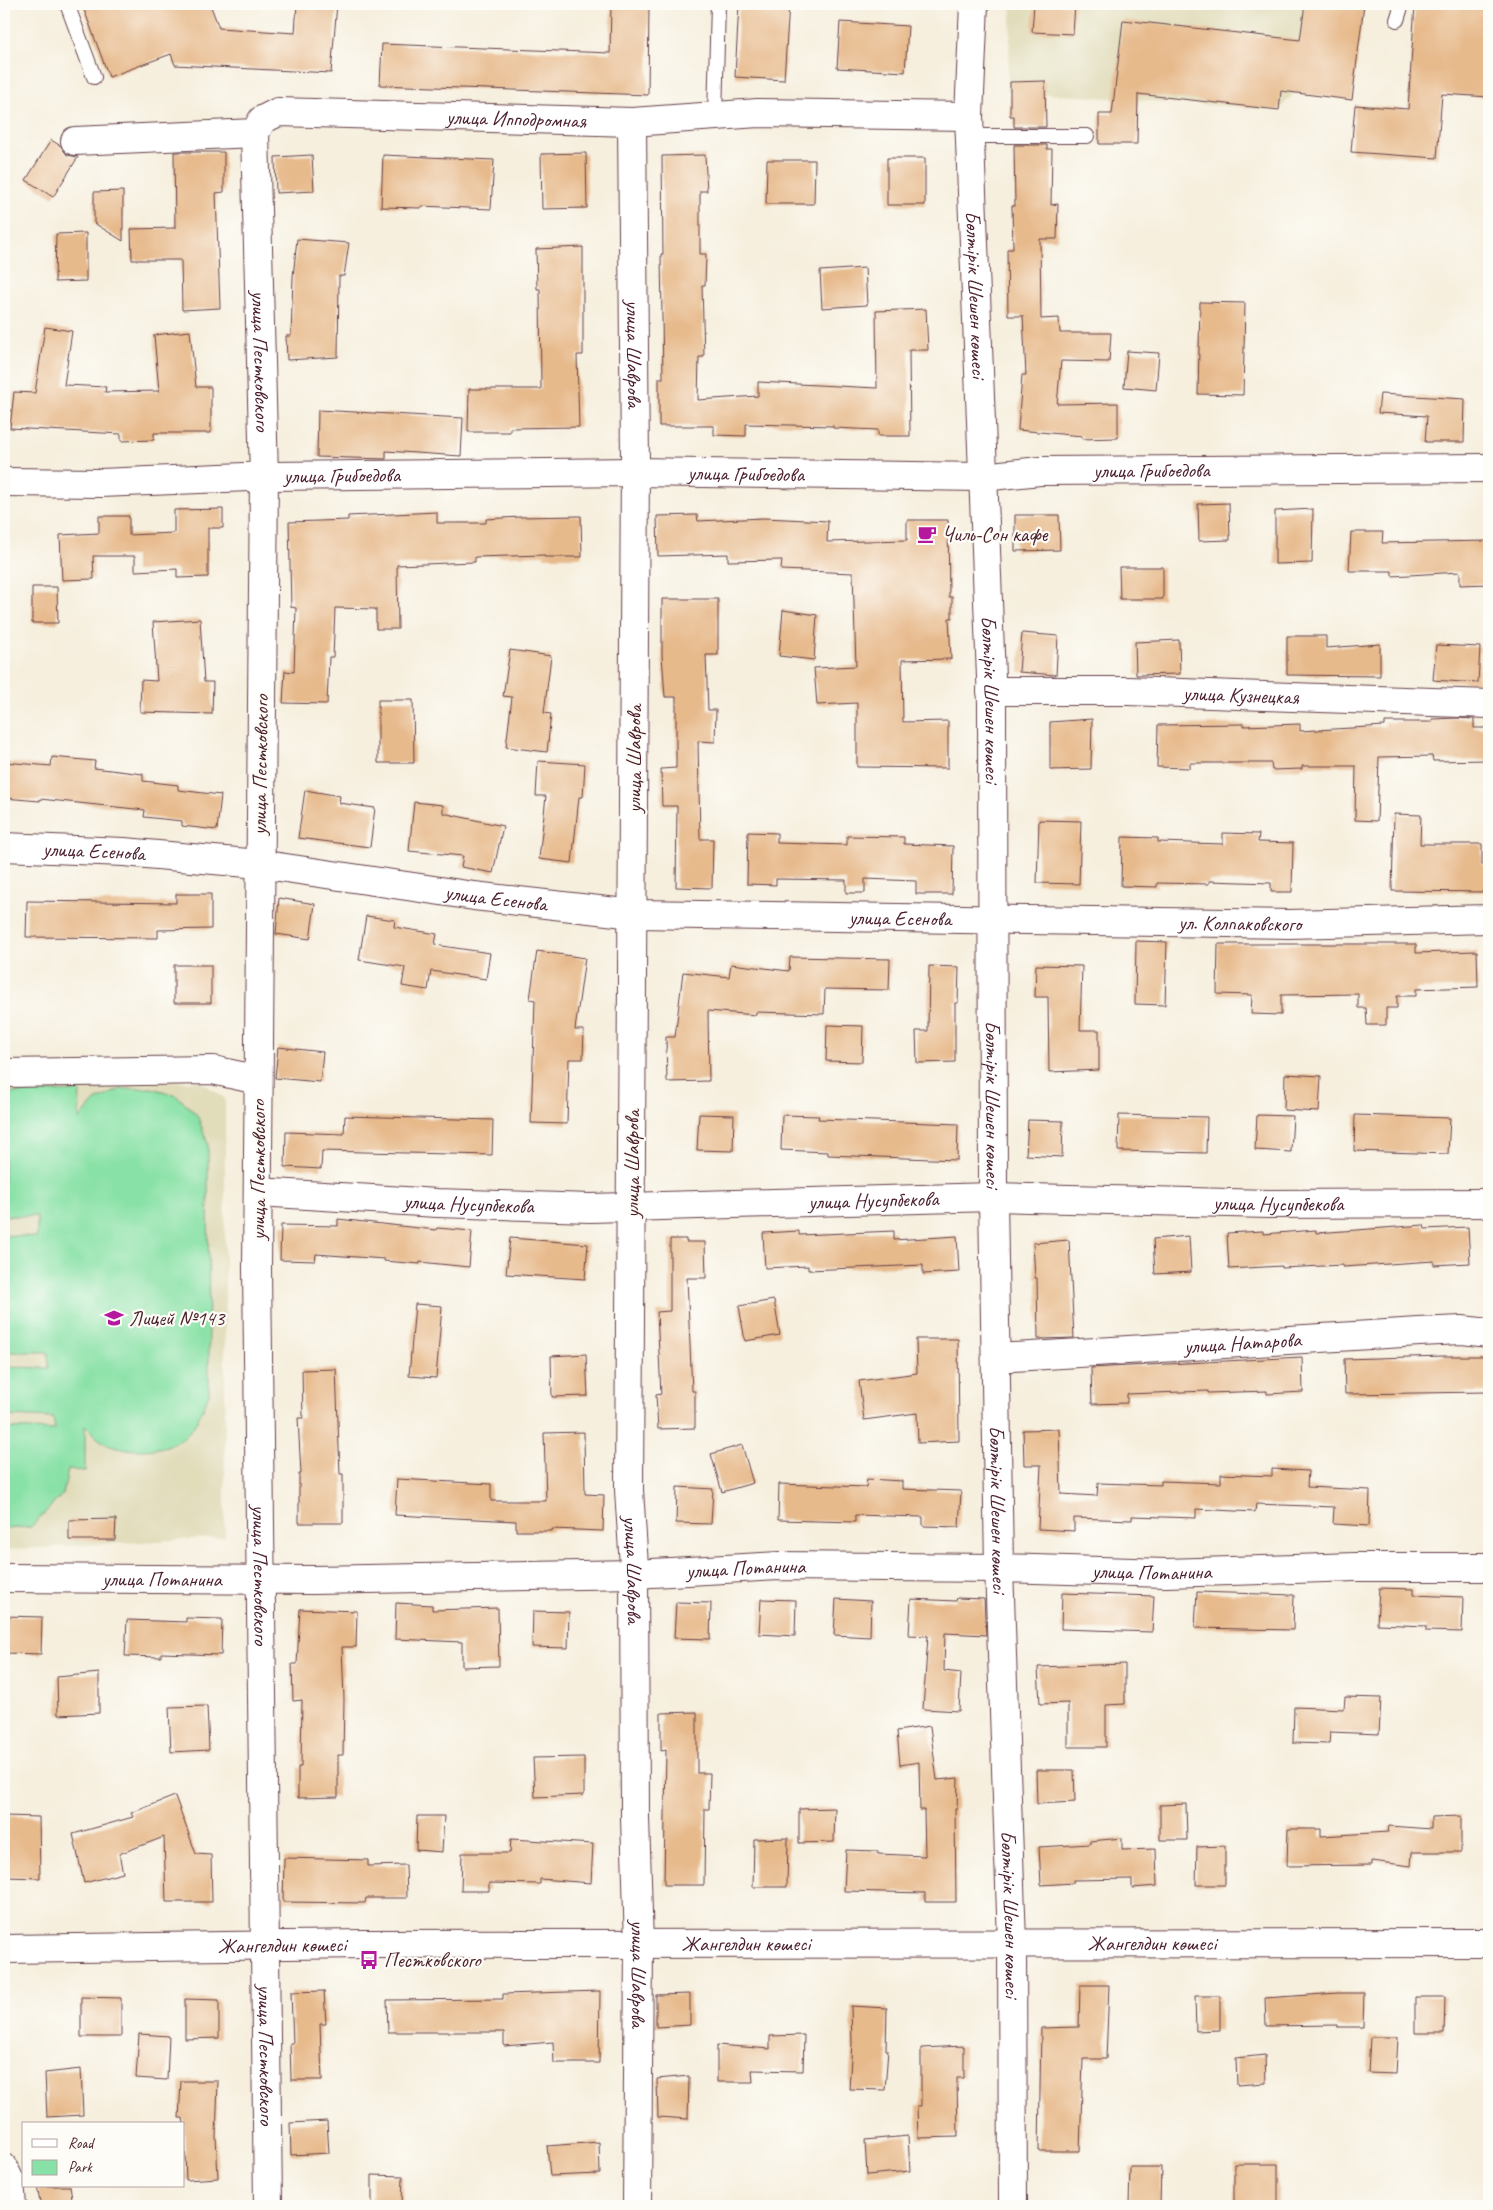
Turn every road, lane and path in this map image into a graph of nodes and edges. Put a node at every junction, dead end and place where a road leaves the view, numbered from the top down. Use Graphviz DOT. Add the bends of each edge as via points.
graph roads {
  1 [pos="67,4"];
  2 [pos="718,4"];
  3 [pos="974,4"];
  4 [pos="1402,4"];
  5 [pos="1397,20"];
  6 [pos="94,78"];
  7 [pos="716,116"];
  8 [pos="632,122"];
  9 [pos="969,126"];
  10 [pos="255,134"];
  11 [pos="1087,136"];
  12 [pos="75,141"];
  13 [pos="1489,468"];
  14 [pos="635,472"];
  15 [pos="264,476"];
  16 [pos="982,476"];
  17 [pos="4,482"];
  18 [pos="991,691"];
  19 [pos="1489,704"];
  20 [pos="4,847"];
  21 [pos="259,864"];
  22 [pos="634,914"];
  23 [pos="1489,918"];
  24 [pos="991,920"];
  25 [pos="4,1072"];
  26 [pos="258,1080"];
  27 [pos="258,1192"];
  28 [pos="994,1197"];
  29 [pos="1489,1203"];
  30 [pos="632,1208"];
  31 [pos="1489,1333"];
  32 [pos="997,1358"];
  33 [pos="1489,1567"];
  34 [pos="999,1568"];
  35 [pos="634,1574"];
  36 [pos="4,1578"];
  37 [pos="259,1580"];
  38 [pos="1012,1942"];
  39 [pos="1489,1943"];
  40 [pos="639,1944"];
  41 [pos="263,1946"];
  42 [pos="4,1949"];
  43 [pos="4,2168"];
  44 [pos="12,2206"];
  45 [pos="268,2206"];
  46 [pos="638,2206"];
  47 [pos="1013,2206"];
  1 -- 6 [label="lane"];
  2 -- 7 [label="lane"];
  3 -- 9 [label="street, Бөлтірік Шешен көшесі"];
  4 -- 5 [label="lane"];
  7 -- 8 [label="street, улица Ипподромная"];
  7 -- 9 [label="street, улица Ипподромная" via="758,113"];
  8 -- 10 [label="street, улица Ипподромная" via="278,112 262,120"];
  8 -- 14 [label="street, улица Шаврова"];
  9 -- 11 [label="lane"];
  9 -- 16 [label="street, Бөлтірік Шешен көшесі"];
  10 -- 12 [label="street"];
  10 -- 15 [label="street, улица Пестковского"];
  13 -- 16 [label="street, улица Грибоедова" via="1040,471"];
  14 -- 15 [label="street, улица Грибоедова"];
  14 -- 16 [label="street, улица Грибоедова"];
  14 -- 22 [label="street, улица Шаврова"];
  15 -- 17 [label="street, улица Грибоедова" via="100,483"];
  15 -- 21 [label="street, улица Пестковского"];
  16 -- 18 [label="street, Бөлтірік Шешен көшесі"];
  18 -- 19 [label="street, улица Кузнецкая" via="1128,691"];
  18 -- 24 [label="street, Бөлтірік Шешен көшесі"];
  20 -- 21 [label="street, улица Есенова" via="124,852"];
  21 -- 22 [label="street, улица Есенова" via="474,896"];
  21 -- 26 [label="street, улица Пестковского"];
  22 -- 24 [label="street, улица Есенова"];
  22 -- 30 [label="street, улица Шаврова"];
  23 -- 24 [label="street, ул. Kолпаковского" via="1289,924"];
  24 -- 28 [label="street, Бөлтірік Шешен көшесі"];
  25 -- 26 [label="street" via="212,1070"];
  26 -- 27 [label="street, улица Пестковского"];
  27 -- 30 [label="street, улица Нусупбекова" via="437,1203"];
  27 -- 37 [label="street, улица Пестковского"];
  28 -- 29 [label="street, улица Нусупбекова" via="1268,1204"];
  28 -- 30 [label="street, улица Нусупбекова"];
  28 -- 32 [label="street, Бөлтірік Шешен көшесі"];
  30 -- 35 [label="street, улица Шаврова" via="629,1490"];
  31 -- 32 [label="street, улица Натарова" via="1462,1330 1419,1332"];
  32 -- 34 [label="street, Бөлтірік Шешен көшесі"];
  33 -- 34 [label="street, улица Потанина" via="1166,1573"];
  34 -- 35 [label="street, улица Потанина" via="779,1566"];
  34 -- 38 [label="street, Бөлтірік Шешен көшесі"];
  35 -- 37 [label="street, улица Потанина"];
  35 -- 40 [label="street, улица Шаврова"];
  36 -- 37 [label="street, улица Потанина"];
  37 -- 41 [label="street, улица Пестковского"];
  38 -- 39 [label="street, Жангелдин көшесі"];
  38 -- 40 [label="street, Жангелдин көшесі"];
  38 -- 47 [label="street, Бөлтірік Шешен көшесі"];
  40 -- 41 [label="street, Жангелдин көшесі"];
  40 -- 46 [label="street, улица Шаврова"];
  41 -- 42 [label="street, Жангелдин көшесі"];
  41 -- 45 [label="street, улица Пестковского" via="267,1988"];
  43 -- 44 [label="street" via="10,2181"];
}
